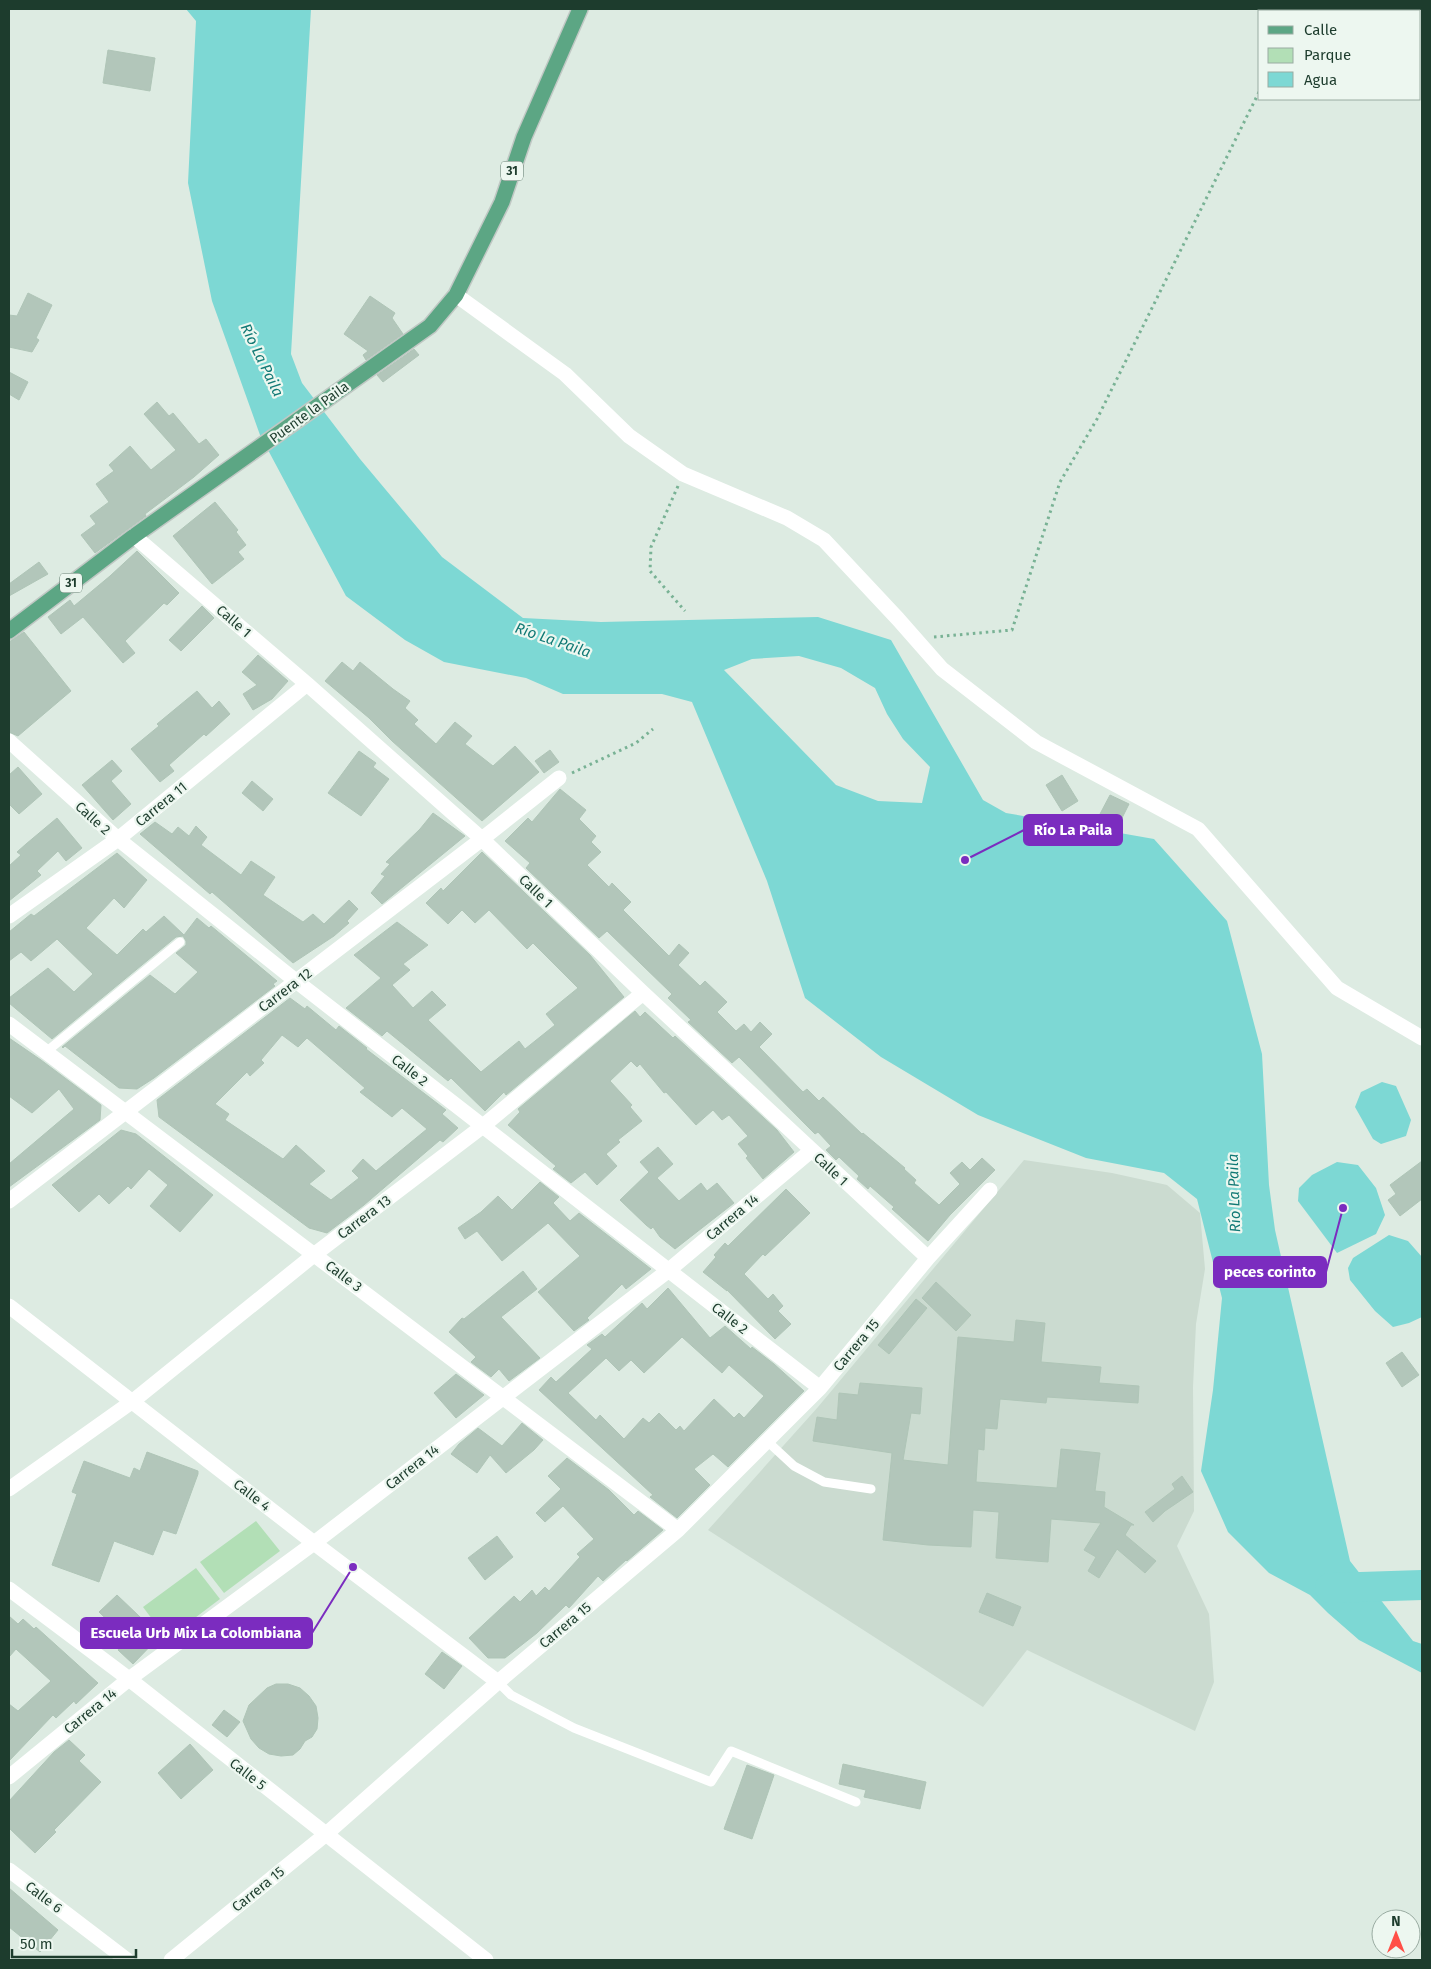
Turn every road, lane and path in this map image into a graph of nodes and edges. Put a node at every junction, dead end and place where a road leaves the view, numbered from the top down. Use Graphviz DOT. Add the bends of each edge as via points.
graph roads {
  1 [pos="580,9"];
  2 [pos="1258,94"];
  3 [pos="456,295"];
  4 [pos="683,474"];
  5 [pos="134,536"];
  6 [pos="685,611"];
  7 [pos="9,631"];
  8 [pos="916,639"];
  9 [pos="307,684"];
  10 [pos="652,728"];
  11 [pos="9,742"];
  12 [pos="559,778"];
  13 [pos="118,840"];
  14 [pos="482,840"];
  15 [pos="9,916"];
  16 [pos="180,942"];
  17 [pos="296,981"];
  18 [pos="643,993"];
  19 [pos="9,1024"];
  20 [pos="1422,1038"];
  21 [pos="46,1052"];
  22 [pos="125,1112"];
  23 [pos="483,1126"];
  24 [pos="812,1150"];
  25 [pos="990,1190"];
  26 [pos="9,1201"];
  27 [pos="315,1254"];
  28 [pos="928,1258"];
  29 [pos="669,1270"];
  30 [pos="9,1306"];
  31 [pos="820,1388"];
  32 [pos="503,1396"];
  33 [pos="133,1401"];
  34 [pos="767,1441"];
  35 [pos="9,1489"];
  36 [pos="871,1489"];
  37 [pos="678,1530"];
  38 [pos="314,1543"];
  39 [pos="9,1589"];
  40 [pos="129,1679"];
  41 [pos="498,1682"];
  42 [pos="9,1777"];
  43 [pos="856,1802"];
  44 [pos="325,1835"];
  45 [pos="9,1870"];
  46 [pos="481,1959"];
  47 [pos="127,1960"];
  48 [pos="171,1960"];
  1 -- 3 [label="main road, 31" via="524,137 502,202"];
  2 -- 8 [label="path" via="1097,419 1060,482 1012,630"];
  3 -- 4 [label="street" via="565,374 629,436"];
  3 -- 5 [label="main road, Puente la Paila / 31" via="430,326"];
  4 -- 6 [label="path" via="651,547 650,571"];
  4 -- 8 [label="street" via="787,518 824,540"];
  5 -- 7 [label="main road, 31"];
  5 -- 9 [label="street, Calle 1"];
  8 -- 20 [label="street" via="942,669 1036,742 1198,829 1337,988"];
  9 -- 13 [label="street, Carrera 11"];
  9 -- 14 [label="street, Calle 1"];
  10 -- 12 [label="path" via="636,743"];
  11 -- 13 [label="street, Calle 2"];
  12 -- 14 [label="street, Carrera 12"];
  13 -- 15 [label="street, Carrera 11"];
  13 -- 17 [label="street, Calle 2"];
  14 -- 17 [label="street, Carrera 12"];
  14 -- 18 [label="street, Calle 1"];
  16 -- 21 [label="lane"];
  17 -- 22 [label="street, Carrera 12"];
  17 -- 23 [label="street, Calle 2"];
  18 -- 23 [label="street, Carrera 13"];
  18 -- 24 [label="street, Calle 1"];
  19 -- 21 [label="street, Calle 3"];
  21 -- 22 [label="street, Calle 3"];
  22 -- 26 [label="street, Carrera 12"];
  22 -- 27 [label="street, Calle 3"];
  23 -- 27 [label="street, Carrera 13"];
  23 -- 29 [label="street, Calle 2"];
  24 -- 28 [label="street, Calle 1"];
  24 -- 29 [label="street, Carrera 14"];
  25 -- 28 [label="street, Carrera 15"];
  27 -- 32 [label="street, Calle 3"];
  27 -- 33 [label="street, Carrera 13"];
  28 -- 31 [label="street, Carrera 15"];
  29 -- 31 [label="street, Calle 2"];
  29 -- 32 [label="street, Carrera 14"];
  30 -- 33 [label="street, Calle 4"];
  31 -- 34 [label="street, Carrera 15"];
  32 -- 37 [label="street, Calle 3"];
  32 -- 38 [label="street, Carrera 14"];
  33 -- 35 [label="street, Carrera 13"];
  33 -- 38 [label="street, Calle 4"];
  34 -- 36 [label="lane" via="794,1466 824,1482"];
  34 -- 37 [label="street, Carrera 15"];
  37 -- 41 [label="street, Carrera 15"];
  38 -- 40 [label="street, Carrera 14"];
  38 -- 41 [label="street, Calle 4"];
  39 -- 40 [label="street, Calle 5"];
  40 -- 42 [label="street, Carrera 14"];
  40 -- 44 [label="street, Calle 5"];
  41 -- 43 [label="lane" via="511,1695 574,1728 711,1782 731,1751"];
  41 -- 44 [label="street, Carrera 15"];
  44 -- 46 [label="street, Calle 5"];
  44 -- 48 [label="street, Carrera 15"];
  45 -- 47 [label="street, Calle 6"];
}
